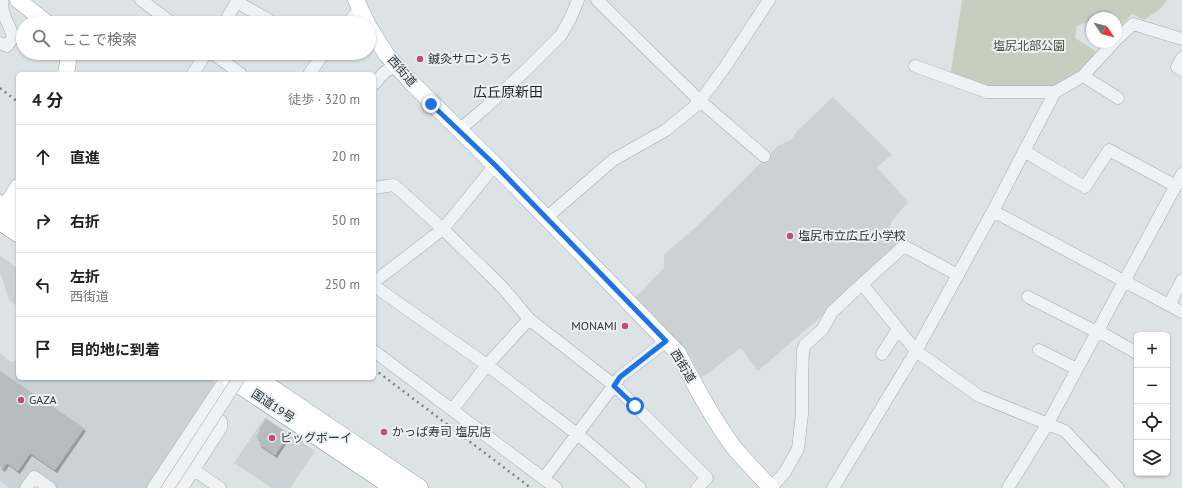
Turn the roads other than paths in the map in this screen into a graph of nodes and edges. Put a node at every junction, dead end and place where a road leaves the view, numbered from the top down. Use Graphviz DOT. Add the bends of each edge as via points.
graph roads {
  1 [pos="18,0"];
  2 [pos="141,0"];
  3 [pos="578,0"];
  4 [pos="597,0"];
  5 [pos="769,0"];
  6 [pos="238,1"];
  7 [pos="358,4"];
  8 [pos="2,8"];
  9 [pos="38,16"];
  10 [pos="163,16"];
  11 [pos="228,16"];
  12 [pos="263,16"];
  13 [pos="352,16"];
  14 [pos="364,16"];
  15 [pos="1122,34"];
  16 [pos="376,38"];
  17 [pos="1182,39"];
  18 [pos="0,43"];
  19 [pos="1109,48"];
  20 [pos="1182,58"];
  21 [pos="68,60"];
  22 [pos="202,60"];
  23 [pos="222,60"];
  24 [pos="317,60"];
  25 [pos="396,65"];
  26 [pos="915,66"];
  27 [pos="1182,70"];
  28 [pos="66,72"];
  29 [pos="195,72"];
  30 [pos="238,72"];
  31 [pos="310,72"];
  32 [pos="1083,76"];
  33 [pos="376,82"];
  34 [pos="1055,92"];
  35 [pos="1118,98"];
  36 [pos="700,101"];
  37 [pos="459,130"];
  38 [pos="1024,151"];
  39 [pos="764,156"];
  40 [pos="495,165"];
  41 [pos="1182,174"];
  42 [pos="1176,186"];
  43 [pos="376,188"];
  44 [pos="16,191"];
  45 [pos="993,211"];
  46 [pos="5,213"];
  47 [pos="546,218"];
  48 [pos="443,229"];
  49 [pos="16,230"];
  50 [pos="958,275"];
  51 [pos="376,280"];
  52 [pos="1182,280"];
  53 [pos="1125,281"];
  54 [pos="862,284"];
  55 [pos="376,287"];
  56 [pos="1028,297"];
  57 [pos="1169,304"];
  58 [pos="1182,312"];
  59 [pos="529,319"];
  60 [pos="898,329"];
  61 [pos="1097,332"];
  62 [pos="666,341"];
  63 [pos="1039,350"];
  64 [pos="916,351"];
  65 [pos="1134,351"];
  66 [pos="376,353"];
  67 [pos="882,354"];
  68 [pos="487,364"];
  69 [pos="1077,369"];
  70 [pos="225,380"];
  71 [pos="233,380"];
  72 [pos="238,380"];
  73 [pos="259,380"];
  74 [pos="614,386"];
  75 [pos="205,410"];
  76 [pos="452,410"];
  77 [pos="1048,423"];
  78 [pos="577,435"];
  79 [pos="194,470"];
  80 [pos="544,478"];
  81 [pos="26,488"];
  82 [pos="50,488"];
  83 [pos="153,488"];
  84 [pos="168,488"];
  85 [pos="182,488"];
  86 [pos="220,488"];
  87 [pos="395,488"];
  88 [pos="419,488"];
  89 [pos="556,488"];
  90 [pos="640,488"];
  91 [pos="697,488"];
  92 [pos="771,488"];
  93 [pos="833,488"];
  94 [pos="1008,488"];
  95 [pos="1118,488"];
  1 -- 9 [label="main road"];
  2 -- 10 [label="street"];
  3 -- 37 [label="street" via="561,35"];
  4 -- 36 [label="street"];
  5 -- 36 [label="street"];
  6 -- 11 [label="street"];
  6 -- 12 [label="street"];
  7 -- 13 [label="street"];
  7 -- 14 [label="main road"];
  8 -- 18 [label="street" via="13,38 7,46"];
  15 -- 17 [label="street" via="1133,24"];
  16 -- 25 [label="main road, 西街道"];
  19 -- 32 [label="street"];
  20 -- 27 [label="street" via="1177,67"];
  21 -- 28 [label="main road"];
  22 -- 29 [label="street"];
  23 -- 30 [label="street"];
  24 -- 31 [label="street"];
  25 -- 33 [label="street"];
  25 -- 37 [label="main road, 西街道" via="431,104"];
  26 -- 34 [label="street" via="987,92"];
  32 -- 34 [label="street"];
  32 -- 35 [label="street"];
  34 -- 38 [label="street"];
  36 -- 39 [label="street"];
  36 -- 47 [label="street" via="666,130 613,160"];
  37 -- 40 [label="main road, 西街道"];
  38 -- 42 [label="street" via="1085,187 1109,150"];
  38 -- 45 [label="street"];
  40 -- 47 [label="main road, 西街道"];
  40 -- 48 [label="street"];
  41 -- 42 [label="street"];
  42 -- 53 [label="street"];
  43 -- 48 [label="street" via="394,185"];
  44 -- 46 [label="main road"];
  45 -- 50 [label="street"];
  45 -- 53 [label="street"];
  46 -- 49 [label="highway"];
  47 -- 62 [label="main road, 西街道"];
  48 -- 51 [label="street"];
  48 -- 59 [label="street" via="503,288"];
  50 -- 54 [label="street" via="904,246"];
  50 -- 64 [label="street"];
  52 -- 57 [label="street"];
  53 -- 57 [label="street"];
  53 -- 61 [label="street"];
  54 -- 60 [label="street"];
  54 -- 92 [label="street" via="832,312 822,330 805,345 798,448 785,472"];
  55 -- 68 [label="street"];
  56 -- 61 [label="street"];
  57 -- 58 [label="street"];
  59 -- 68 [label="street"];
  59 -- 74 [label="street"];
  60 -- 64 [label="street"];
  60 -- 67 [label="street"];
  61 -- 65 [label="street"];
  61 -- 69 [label="street"];
  62 -- 74 [label="street" via="620,377"];
  62 -- 92 [label="main road, 西街道" via="678,353 716,422"];
  63 -- 69 [label="street"];
  64 -- 77 [label="street" via="979,396"];
  64 -- 93 [label="street"];
  66 -- 76 [label="street"];
  68 -- 76 [label="street"];
  68 -- 78 [label="street"];
  69 -- 77 [label="street"];
  70 -- 75 [label="street"];
  71 -- 87 [label="highway, 国道19号"];
  72 -- 84 [label="street, bridge"];
  73 -- 88 [label="highway, 国道19号"];
  74 -- 78 [label="street"];
  74 -- 91 [label="street" via="708,478"];
  75 -- 79 [label="street" via="221,421 221,428"];
  75 -- 83 [label="street"];
  76 -- 80 [label="street"];
  77 -- 94 [label="street"];
  77 -- 95 [label="street" via="1066,431"];
  78 -- 80 [label="street"];
  78 -- 90 [label="street"];
  79 -- 85 [label="street"];
  79 -- 86 [label="street"];
  80 -- 89 [label="street"];
  81 -- 82 [label="street" via="34,477"];
}
